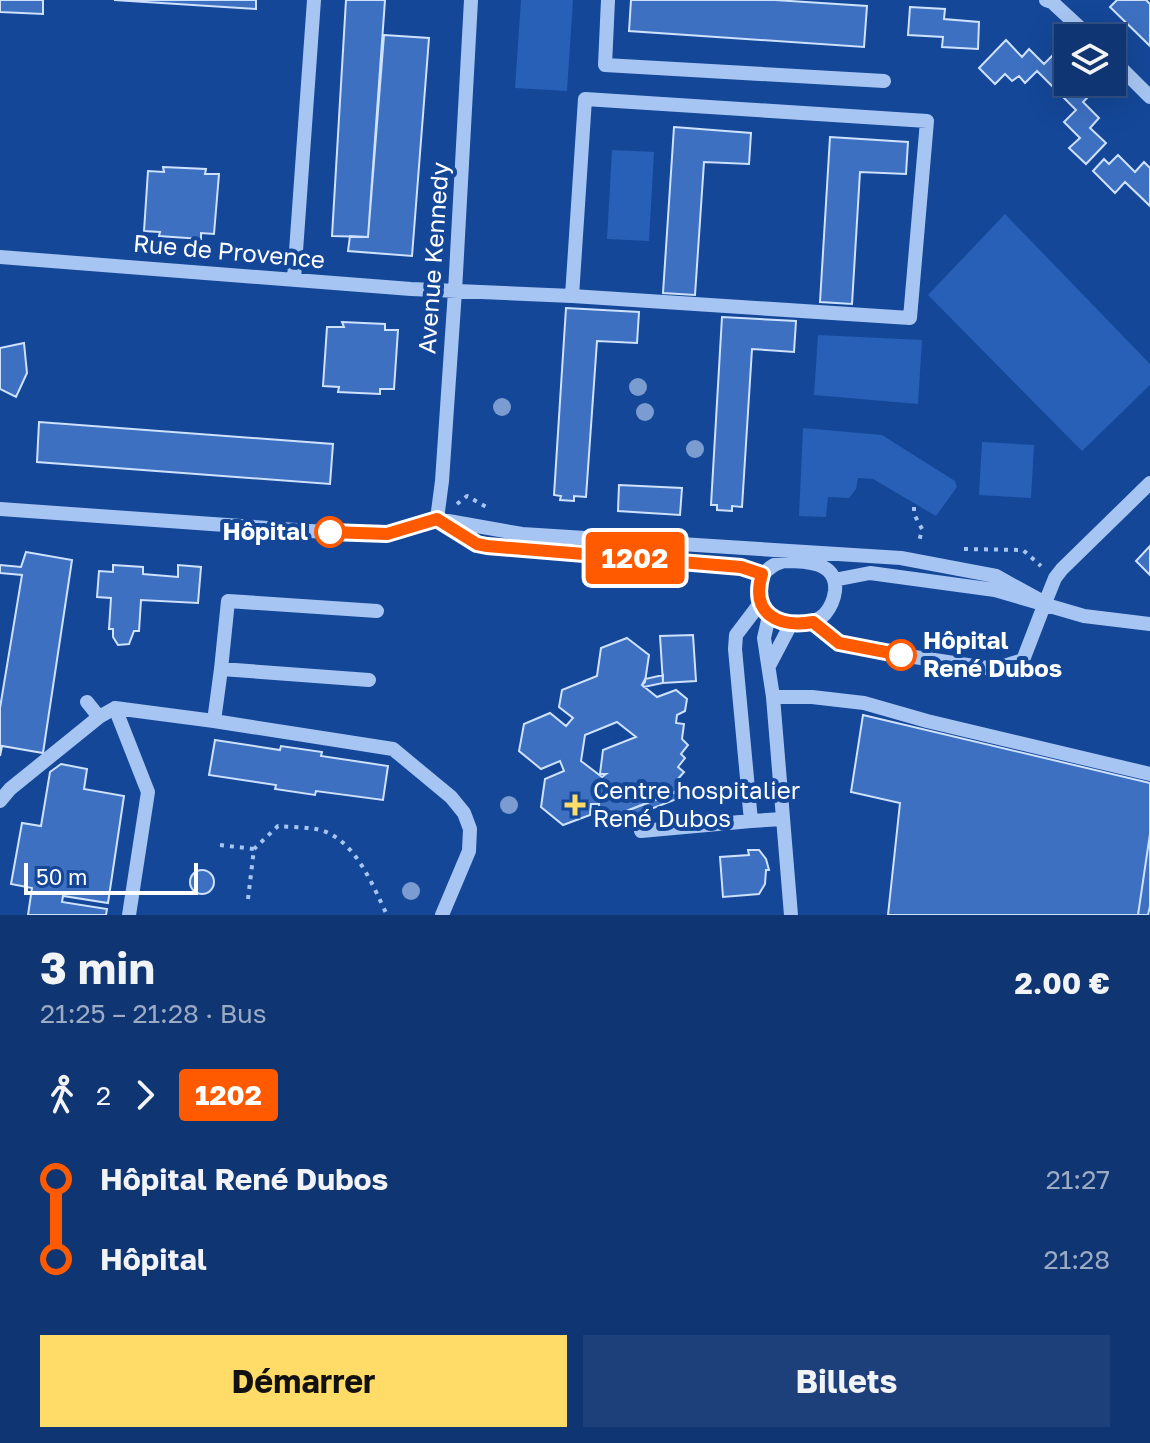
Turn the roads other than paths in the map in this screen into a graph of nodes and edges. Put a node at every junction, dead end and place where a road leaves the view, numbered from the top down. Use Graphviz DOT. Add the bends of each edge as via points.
graph roads {
  1 [pos="314,0"];
  2 [pos="471,0"];
  3 [pos="608,0"];
  4 [pos="1051,1"];
  5 [pos="1076,24"];
  6 [pos="1126,73"];
  7 [pos="884,81"];
  8 [pos="1150,97"];
  9 [pos="0,257"];
  10 [pos="294,279"];
  11 [pos="455,291"];
  12 [pos="572,296"];
  13 [pos="1150,483"];
  14 [pos="0,509"];
  15 [pos="437,519"];
  16 [pos="760,550"];
  17 [pos="741,567"];
  18 [pos="762,574"];
  19 [pos="834,580"];
  20 [pos="761,602"];
  21 [pos="1045,603"];
  22 [pos="377,611"];
  23 [pos="769,616"];
  24 [pos="813,622"];
  25 [pos="791,624"];
  26 [pos="1150,624"];
  27 [pos="770,664"];
  28 [pos="221,669"];
  29 [pos="369,680"];
  30 [pos="773,697"];
  31 [pos="87,702"];
  32 [pos="115,708"];
  33 [pos="99,717"];
  34 [pos="214,721"];
  35 [pos="1150,774"];
  36 [pos="0,801"];
  37 [pos="783,819"];
  38 [pos="751,821"];
  39 [pos="641,831"];
  40 [pos="129,915"];
  41 [pos="442,915"];
  42 [pos="791,915"];
  1 -- 10 [label="street"];
  2 -- 11 [label="street, Avenue Kennedy"];
  3 -- 7 [label="street" via="605,65"];
  4 -- 5 [label="street"];
  6 -- 8 [label="street"];
  9 -- 10 [label="street, Rue de Provence"];
  10 -- 11 [label="street, Rue de Provence"];
  11 -- 12 [label="street, Rue de Provence"];
  11 -- 15 [label="street, Avenue Kennedy"];
  12 -- 12 [label="street, Rue de Provence" via="910,318 927,121 585,99"];
  13 -- 21 [label="street" via="1062,569"];
  14 -- 15 [label="street" via="367,535"];
  15 -- 16 [label="street" via="500,532"];
  15 -- 17 [label="street" via="487,546"];
  16 -- 17 [label="street"];
  16 -- 21 [label="street" via="901,558 996,576"];
  17 -- 18 [label="street"];
  18 -- 19 [label="street" via="784,561 805,562 824,567"];
  18 -- 20 [label="street"];
  19 -- 21 [label="street" via="870,573 995,590"];
  19 -- 24 [label="street" via="827,612"];
  20 -- 23 [label="street"];
  20 -- 38 [label="street" via="736,635 735,649"];
  21 -- 24 [label="street" via="1023,660 994,669 839,643"];
  21 -- 26 [label="street" via="1084,616"];
  22 -- 28 [label="street" via="228,601"];
  23 -- 25 [label="street"];
  23 -- 27 [label="street" via="764,638"];
  24 -- 25 [label="street"];
  25 -- 27 [label="street"];
  27 -- 30 [label="street"];
  28 -- 29 [label="street"];
  28 -- 34 [label="street"];
  30 -- 35 [label="street" via="864,703"];
  30 -- 37 [label="street"];
  31 -- 33 [label="street"];
  32 -- 33 [label="street"];
  32 -- 34 [label="street"];
  32 -- 40 [label="street" via="148,792"];
  33 -- 36 [label="street"];
  34 -- 41 [label="street" via="393,749 451,797 470,829 469,851"];
  37 -- 38 [label="street"];
  37 -- 42 [label="street"];
  38 -- 39 [label="street"];
}
